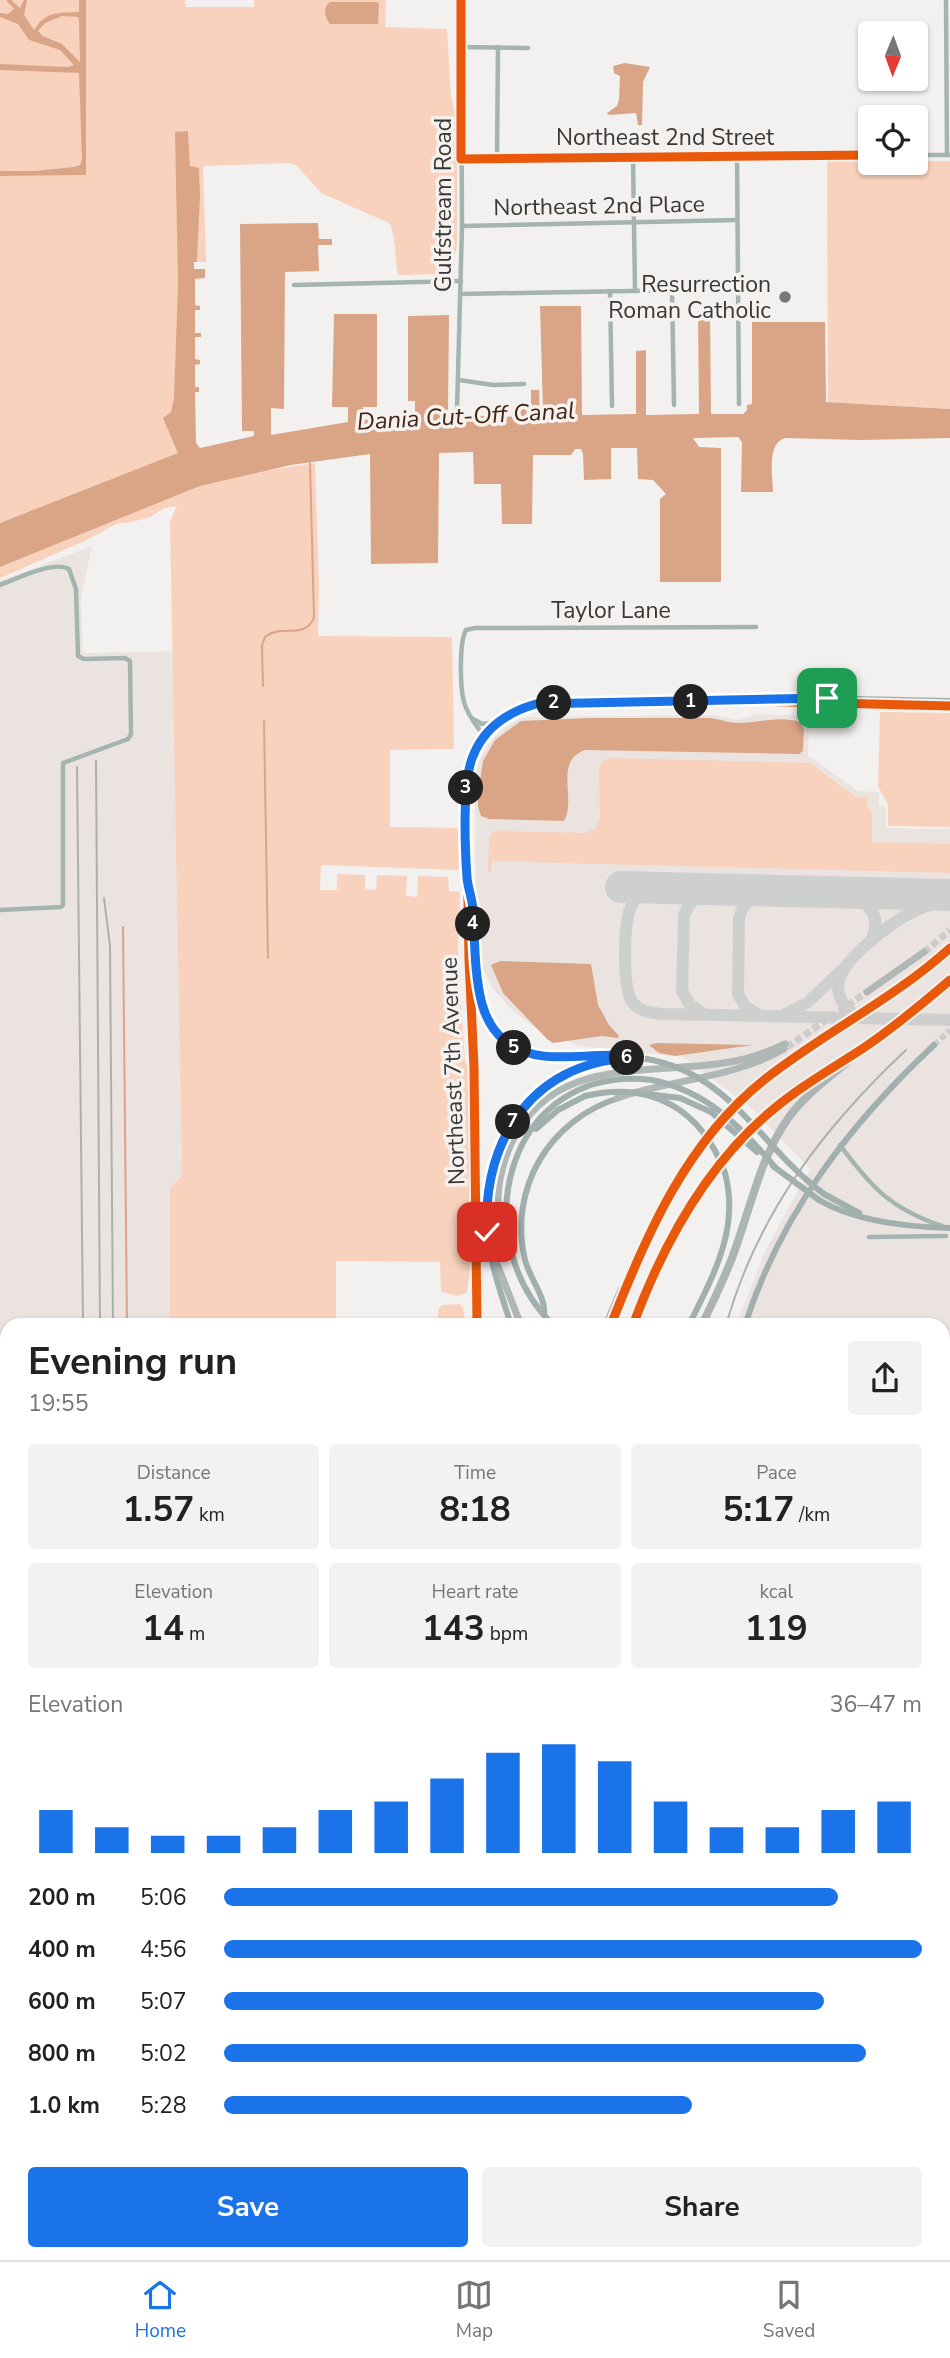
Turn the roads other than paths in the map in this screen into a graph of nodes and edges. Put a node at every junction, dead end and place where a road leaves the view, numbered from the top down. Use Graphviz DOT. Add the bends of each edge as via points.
graph roads {
  1 [pos="461,0"];
  2 [pos="946,0"];
  3 [pos="461,47"];
  4 [pos="498,47"];
  5 [pos="528,48"];
  6 [pos="737,155"];
  7 [pos="858,155"];
  8 [pos="928,155"];
  9 [pos="948,155"];
  10 [pos="634,156"];
  11 [pos="498,158"];
  12 [pos="461,159"];
  13 [pos="737,220"];
  14 [pos="634,222"];
  15 [pos="462,226"];
  16 [pos="461,281"];
  17 [pos="294,285"];
  18 [pos="738,289"];
  19 [pos="672,290"];
  20 [pos="610,291"];
  21 [pos="635,291"];
  22 [pos="461,294"];
  23 [pos="459,380"];
  24 [pos="524,384"];
  25 [pos="739,404"];
  26 [pos="674,405"];
  27 [pos="611,406"];
  28 [pos="457,411"];
  29 [pos="0,585"];
  30 [pos="756,627"];
  31 [pos="885,699"];
  32 [pos="747,701"];
  33 [pos="875,704"];
  34 [pos="950,704"];
  35 [pos="470,717"];
  36 [pos="499,722"];
  37 [pos="484,736"];
  38 [pos="467,879"];
  39 [pos="0,910"];
  40 [pos="924,952"];
  41 [pos="943,955"];
  42 [pos="950,981"];
  43 [pos="939,990"];
  44 [pos="893,991"];
  45 [pos="867,992"];
  46 [pos="934,1045"];
  47 [pos="810,1048"];
  48 [pos="864,1048"];
  49 [pos="638,1058"];
  50 [pos="617,1098"];
  51 [pos="528,1139"];
  52 [pos="840,1144"];
  53 [pos="775,1167"];
  54 [pos="822,1197"];
  55 [pos="488,1199"];
  56 [pos="947,1230"];
  57 [pos="869,1237"];
  58 [pos="510,1248"];
  59 [pos="544,1315"];
  60 [pos="477,1318"];
  61 [pos="509,1318"];
  62 [pos="518,1318"];
  63 [pos="547,1318"];
  64 [pos="611,1318"];
  65 [pos="636,1318"];
  66 [pos="692,1318"];
  67 [pos="705,1318"];
  68 [pos="747,1318"];
  1 -- 3 [label="street, Gulfstream Road"];
  2 -- 9 [label="street"];
  3 -- 4 [label="street"];
  3 -- 12 [label="street, Gulfstream Road"];
  4 -- 5 [label="street"];
  4 -- 11 [label="street"];
  6 -- 7 [label="street, Northeast 2nd Street"];
  6 -- 10 [label="street, Northeast 2nd Street"];
  6 -- 13 [label="street"];
  8 -- 9 [label="street"];
  10 -- 11 [label="street, Northeast 2nd Street"];
  10 -- 14 [label="street"];
  11 -- 12 [label="street, Northeast 2nd Street"];
  12 -- 15 [label="street, Gulfstream Road"];
  13 -- 14 [label="street, Northeast 2nd Place"];
  13 -- 18 [label="street"];
  14 -- 15 [label="street, Northeast 2nd Place"];
  14 -- 21 [label="street"];
  15 -- 16 [label="street, Gulfstream Road"];
  16 -- 17 [label="street"];
  16 -- 22 [label="street, Gulfstream Road"];
  18 -- 19 [label="street"];
  18 -- 25 [label="street"];
  19 -- 21 [label="street"];
  19 -- 26 [label="street"];
  20 -- 21 [label="street"];
  20 -- 22 [label="street"];
  20 -- 27 [label="street"];
  22 -- 23 [label="street, Gulfstream Road"];
  23 -- 24 [label="street"];
  23 -- 28 [label="street, Gulfstream Road"];
  29 -- 39 [label="street" via="51,567 69,569 76,589 78,656 130,661 131,734 63,763 63,905"];
  30 -- 35 [label="street, Taylor Lane" via="466,630 463,701"];
  31 -- 32 [label="street"];
  31 -- 33 [label="street"];
  31 -- 34 [label="street"];
  32 -- 33 [label="street"];
  32 -- 36 [label="street" via="536,704"];
  33 -- 34 [label="street"];
  35 -- 36 [label="street" via="482,724"];
  35 -- 37 [label="street"];
  36 -- 37 [label="street"];
  37 -- 38 [label="street, Northeast 7th Avenue" via="467,774"];
  38 -- 49 [label="street" via="482,1005 500,1036 515,1048 539,1056"];
  38 -- 60 [label="street, Northeast 7th Avenue"];
  40 -- 45 [label="main road"];
  41 -- 44 [label="main road"];
  42 -- 43 [label="main road"];
  46 -- 52 [label="street"];
  47 -- 64 [label="main road" via="751,1092 705,1141 668,1198"];
  48 -- 65 [label="main road" via="775,1108 727,1156 671,1240"];
  48 -- 67 [label="highway" via="807,1096 773,1143"];
  49 -- 54 [label="street, bridge" via="684,1070 722,1093"];
  49 -- 55 [label="street" via="582,1066 534,1097 501,1144"];
  50 -- 53 [label="street, bridge" via="636,1094 689,1100 711,1112"];
  50 -- 58 [label="main road" via="741,1069 786,1046 728,1062 594,1076 553,1093 524,1121 503,1165 499,1216"];
  50 -- 59 [label="street" via="565,1128 538,1160 527,1186 522,1242"];
  51 -- 53 [label="street, bridge" via="547,1109 582,1087 614,1079 652,1080 714,1105"];
  51 -- 58 [label="street" via="509,1181"];
  51 -- 66 [label="street, bridge" via="552,1115 585,1096 608,1091 655,1097 677,1107 706,1135 726,1173 731,1204 727,1236"];
  52 -- 56 [label="street" via="874,1188"];
  52 -- 68 [label="street" via="780,1238"];
  53 -- 54 [label="street, bridge"];
  54 -- 56 [label="street" via="874,1218"];
  55 -- 61 [label="street" via="489,1243"];
  55 -- 62 [label="main road" via="497,1264"];
  56 -- 57 [label="street"];
  58 -- 59 [label="street" via="524,1286"];
  59 -- 63 [label="street"];
}
